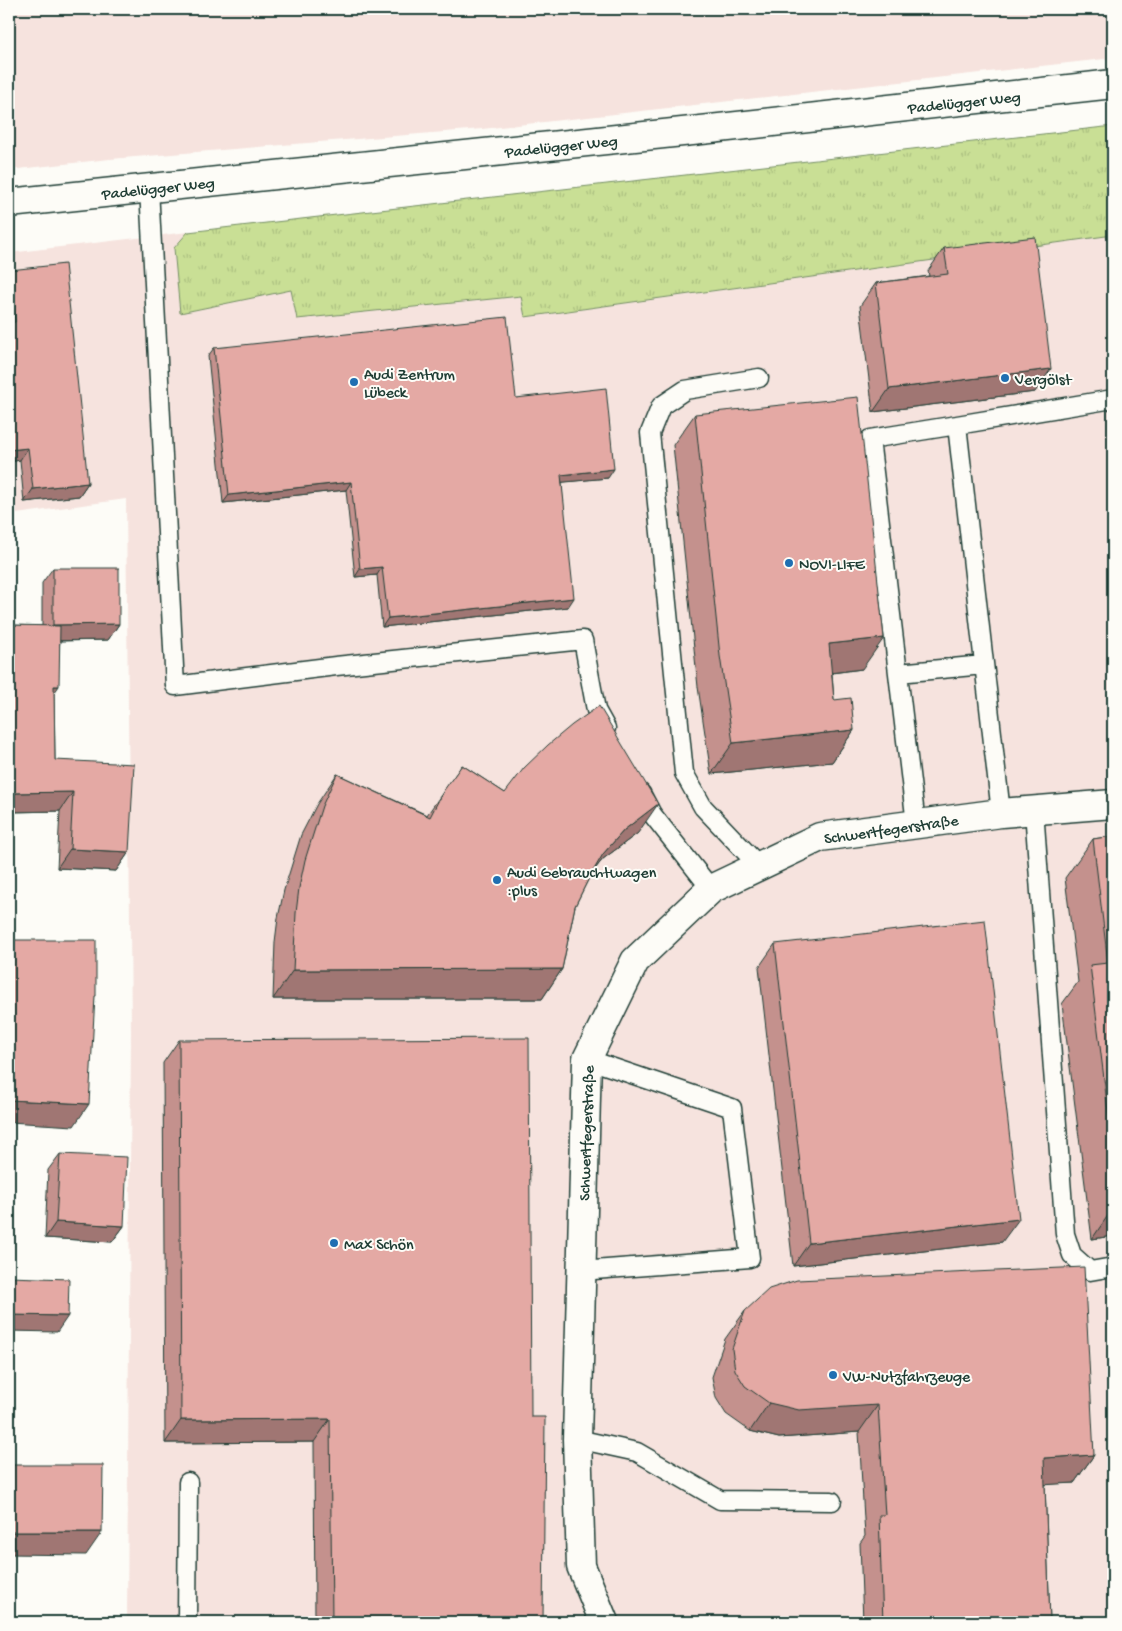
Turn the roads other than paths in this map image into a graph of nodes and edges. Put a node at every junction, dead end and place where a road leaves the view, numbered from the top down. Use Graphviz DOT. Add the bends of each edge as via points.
graph roads {
  1 [pos="1113,84"];
  2 [pos="149,188"];
  3 [pos="9,203"];
  4 [pos="759,378"];
  5 [pos="1113,399"];
  6 [pos="957,426"];
  7 [pos="984,665"];
  8 [pos="898,673"];
  9 [pos="615,745"];
  10 [pos="634,780"];
  11 [pos="1113,804"];
  12 [pos="1034,810"];
  13 [pos="1001,813"];
  14 [pos="916,824"];
  15 [pos="759,866"];
  16 [pos="711,889"];
  17 [pos="587,1059"];
  18 [pos="1113,1267"];
  19 [pos="582,1271"];
  20 [pos="577,1438"];
  21 [pos="188,1482"];
  22 [pos="832,1501"];
  23 [pos="187,1622"];
  24 [pos="604,1622"];
  1 -- 2 [label="street, Padelügger Weg"];
  2 -- 3 [label="street, Padelügger Weg"];
  2 -- 9 [label="lane" via="175,686 583,640 596,710"];
  4 -- 15 [label="lane" via="685,390 661,406 650,433 684,773 703,808"];
  5 -- 6 [label="lane"];
  6 -- 7 [label="lane"];
  6 -- 8 [label="lane" via="870,439"];
  7 -- 8 [label="lane"];
  7 -- 13 [label="lane"];
  8 -- 14 [label="lane"];
  10 -- 16 [label="lane" via="652,814"];
  11 -- 12 [label="street, Schwertfegerstraße"];
  12 -- 13 [label="street, Schwertfegerstraße"];
  12 -- 18 [label="lane" via="1065,1234 1072,1255 1090,1270"];
  13 -- 14 [label="street, Schwertfegerstraße"];
  14 -- 15 [label="street, Schwertfegerstraße" via="820,837"];
  15 -- 16 [label="street, Schwertfegerstraße"];
  16 -- 17 [label="street, Schwertfegerstraße" via="635,961"];
  17 -- 19 [label="street, Schwertfegerstraße"];
  17 -- 19 [label="lane" via="732,1108 750,1258"];
  19 -- 20 [label="street, Schwertfegerstraße"];
  20 -- 22 [label="lane" via="637,1452 720,1500"];
  20 -- 24 [label="street, Schwertfegerstraße" via="581,1566"];
  21 -- 23 [label="lane"];
}
